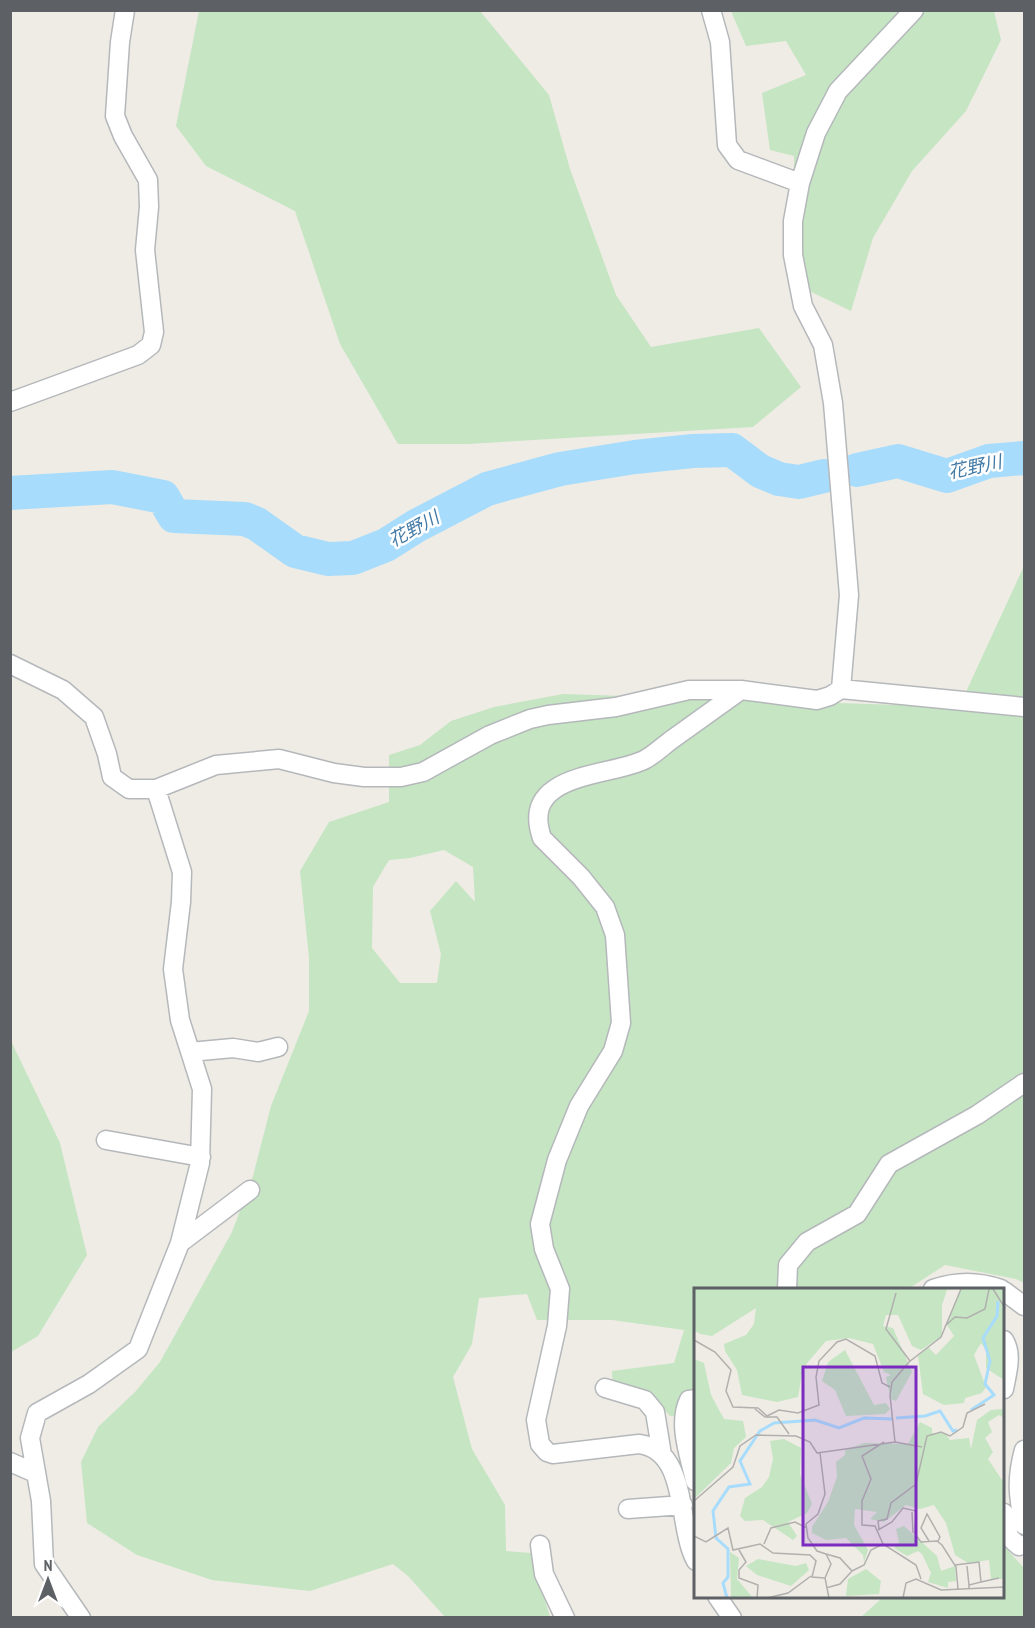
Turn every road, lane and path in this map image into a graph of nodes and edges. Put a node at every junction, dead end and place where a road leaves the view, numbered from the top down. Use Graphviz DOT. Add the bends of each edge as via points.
graph roads {
  1 [pos="125,10"];
  2 [pos="711,10"];
  3 [pos="914,10"];
  4 [pos="800,183"];
  5 [pos="10,402"];
  6 [pos="10,664"];
  7 [pos="841,688"];
  8 [pos="741,690"];
  9 [pos="1024,706"];
  10 [pos="156,789"];
  11 [pos="278,1047"];
  12 [pos="190,1052"];
  13 [pos="1024,1083"];
  14 [pos="106,1140"];
  15 [pos="201,1157"];
  16 [pos="250,1190"];
  17 [pos="180,1243"];
  18 [pos="787,1288"];
  19 [pos="937,1288"];
  20 [pos="994,1288"];
  21 [pos="1005,1292"];
  22 [pos="1024,1306"];
  23 [pos="1005,1342"];
  24 [pos="1005,1383"];
  25 [pos="605,1388"];
  26 [pos="694,1399"];
  27 [pos="1024,1450"];
  28 [pos="662,1455"];
  29 [pos="10,1462"];
  30 [pos="694,1472"];
  31 [pos="35,1473"];
  32 [pos="694,1484"];
  33 [pos="682,1501"];
  34 [pos="628,1509"];
  35 [pos="1005,1517"];
  36 [pos="1024,1525"];
  37 [pos="540,1545"];
  38 [pos="1024,1545"];
  39 [pos="694,1554"];
  40 [pos="718,1598"];
  41 [pos="81,1617"];
  42 [pos="565,1617"];
  43 [pos="732,1617"];
  1 -- 5 [label="street" via="115,116 148,180 146,250 152,345 138,355"];
  2 -- 4 [label="street" via="720,42 727,145 738,160"];
  3 -- 4 [label="street" via="838,91 816,133"];
  4 -- 7 [label="street" via="793,221 793,255 803,306 823,345 833,402 849,595"];
  6 -- 10 [label="street" via="63,690 94,717 111,777 129,789"];
  7 -- 8 [label="street" via="817,700"];
  7 -- 9 [label="street"];
  8 -- 10 [label="street" via="689,690 616,708 530,719 490,735 419,773 402,777 334,773 279,759 216,765"];
  8 -- 28 [label="street" via="643,760 561,786 550,793 539,813 542,838 581,876 605,907 615,934 621,1023 613,1051 579,1106 557,1160 540,1224 544,1249 560,1289 557,1326 536,1420 540,1444 553,1454 651,1445"];
  10 -- 12 [label="street" via="182,872 173,969 180,1020"];
  11 -- 12 [label="street" via="258,1052 233,1048"];
  12 -- 15 [label="street" via="202,1089"];
  13 -- 18 [label="street" via="977,1115 889,1164 857,1214 807,1242 788,1265"];
  14 -- 15 [label="street"];
  15 -- 17 [label="street"];
  16 -- 17 [label="street"];
  17 -- 31 [label="street" via="138,1349 89,1384 36,1413 30,1438"];
  19 -- 20 [label="street" via="970,1282"];
  21 -- 22 [label="street"];
  23 -- 24 [label="street" via="1009,1359"];
  25 -- 28 [label="street" via="645,1400 655,1412"];
  26 -- 30 [label="street" via="689,1400 684,1411"];
  27 -- 36 [label="street" via="1018,1496"];
  28 -- 33 [label="street"];
  29 -- 31 [label="street"];
  31 -- 41 [label="street" via="41,1501 44,1564"];
  32 -- 33 [label="street"];
  33 -- 34 [label="street"];
  33 -- 39 [label="street" via="684,1526"];
  35 -- 38 [label="street" via="1009,1537 1019,1546"];
  37 -- 42 [label="street" via="544,1574"];
  40 -- 43 [label="street"];
}
